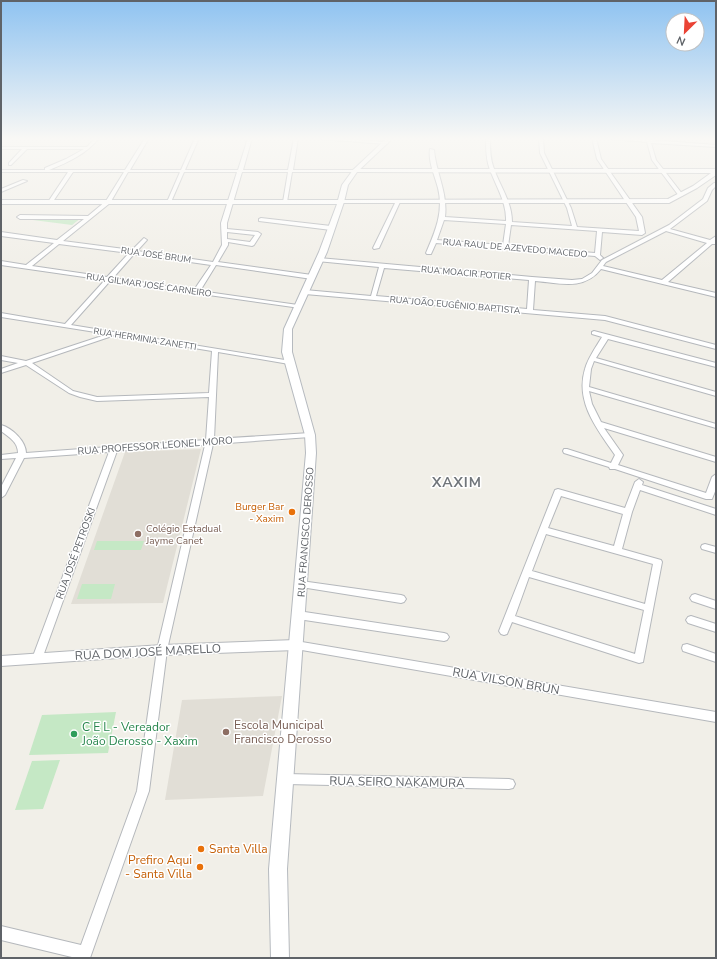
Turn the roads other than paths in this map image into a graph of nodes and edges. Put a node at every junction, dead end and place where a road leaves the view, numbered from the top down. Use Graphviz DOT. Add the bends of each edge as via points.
graph roads {
  1 [pos="21,183"];
  2 [pos="63,183"];
  3 [pos="120,183"];
  4 [pos="178,183"];
  5 [pos="236,183"];
  6 [pos="288,183"];
  7 [pos="347,183"];
  8 [pos="438,183"];
  9 [pos="497,183"];
  10 [pos="556,183"];
  11 [pos="614,183"];
  12 [pos="672,183"];
  13 [pos="708,183"];
  14 [pos="716,184"];
  15 [pos="705,186"];
  16 [pos="1,191"];
  17 [pos="681,195"];
  18 [pos="1,202"];
  19 [pos="50,202"];
  20 [pos="108,202"];
  21 [pos="169,202"];
  22 [pos="230,202"];
  23 [pos="285,202"];
  24 [pos="341,202"];
  25 [pos="398,202"];
  26 [pos="444,202"];
  27 [pos="504,202"];
  28 [pos="565,202"];
  29 [pos="627,202"];
  30 [pos="20,217"];
  31 [pos="88,217"];
  32 [pos="442,218"];
  33 [pos="262,220"];
  34 [pos="509,223"];
  35 [pos="332,228"];
  36 [pos="575,228"];
  37 [pos="665,229"];
  38 [pos="224,230"];
  39 [pos="600,230"];
  40 [pos="1,234"];
  41 [pos="144,240"];
  42 [pos="225,240"];
  43 [pos="714,241"];
  44 [pos="56,242"];
  45 [pos="434,242"];
  46 [pos="505,247"];
  47 [pos="376,248"];
  48 [pos="133,252"];
  49 [pos="429,254"];
  50 [pos="597,255"];
  51 [pos="319,260"];
  52 [pos="604,261"];
  53 [pos="1,263"];
  54 [pos="215,264"];
  55 [pos="27,266"];
  56 [pos="382,266"];
  57 [pos="600,267"];
  58 [pos="312,277"];
  59 [pos="109,279"];
  60 [pos="532,279"];
  61 [pos="664,282"];
  62 [pos="196,292"];
  63 [pos="304,292"];
  64 [pos="716,295"];
  65 [pos="373,298"];
  66 [pos="298,307"];
  67 [pos="530,312"];
  68 [pos="1,315"];
  69 [pos="66,326"];
  70 [pos="594,333"];
  71 [pos="115,334"];
  72 [pos="606,336"];
  73 [pos="716,347"];
  74 [pos="215,350"];
  75 [pos="1,358"];
  76 [pos="593,359"];
  77 [pos="289,362"];
  78 [pos="606,362"];
  79 [pos="27,363"];
  80 [pos="716,365"];
  81 [pos="589,366"];
  82 [pos="1,371"];
  83 [pos="585,388"];
  84 [pos="716,394"];
  85 [pos="212,396"];
  86 [pos="598,424"];
  87 [pos="716,426"];
  88 [pos="1,427"];
  89 [pos="615,430"];
  90 [pos="310,435"];
  91 [pos="605,436"];
  92 [pos="210,441"];
  93 [pos="114,448"];
  94 [pos="567,452"];
  95 [pos="22,456"];
  96 [pos="1,457"];
  97 [pos="716,460"];
  98 [pos="613,466"];
  99 [pos="642,476"];
  100 [pos="716,478"];
  101 [pos="638,486"];
  102 [pos="672,486"];
  103 [pos="1,495"];
  104 [pos="668,495"];
  105 [pos="709,498"];
  106 [pos="706,508"];
  107 [pos="628,512"];
  108 [pos="716,512"];
  109 [pos="543,530"];
  110 [pos="705,547"];
  111 [pos="617,550"];
  112 [pos="716,550"];
  113 [pos="527,572"];
  114 [pos="301,584"];
  115 [pos="695,598"];
  116 [pos="401,599"];
  117 [pos="716,605"];
  118 [pos="648,608"];
  119 [pos="298,615"];
  120 [pos="510,618"];
  121 [pos="691,620"];
  122 [pos="716,628"];
  123 [pos="504,631"];
  124 [pos="444,637"];
  125 [pos="296,645"];
  126 [pos="687,648"];
  127 [pos="162,650"];
  128 [pos="716,658"];
  129 [pos="37,659"];
  130 [pos="1,661"];
  131 [pos="716,717"];
  132 [pos="286,779"];
  133 [pos="509,784"];
  134 [pos="1,933"];
  135 [pos="84,955"];
  136 [pos="280,958"];
  1 -- 16 [label="street"];
  2 -- 19 [label="street"];
  3 -- 20 [label="street"];
  4 -- 21 [label="street"];
  5 -- 22 [label="street"];
  6 -- 23 [label="street"];
  7 -- 24 [label="main road, RUA FRANCISCO DEROSSO"];
  8 -- 26 [label="street"];
  9 -- 27 [label="street"];
  10 -- 28 [label="street"];
  11 -- 29 [label="street"];
  12 -- 17 [label="street"];
  13 -- 15 [label="street"];
  14 -- 15 [label="street"];
  15 -- 17 [label="street"];
  15 -- 37 [label="street" via="705,200"];
  17 -- 29 [label="street" via="672,201"];
  18 -- 19 [label="main road"];
  19 -- 20 [label="main road"];
  20 -- 21 [label="main road"];
  20 -- 31 [label="street"];
  21 -- 22 [label="main road"];
  22 -- 23 [label="main road"];
  22 -- 38 [label="street"];
  23 -- 24 [label="main road"];
  24 -- 25 [label="street"];
  24 -- 35 [label="main road, RUA FRANCISCO DEROSSO"];
  25 -- 26 [label="street"];
  25 -- 47 [label="street"];
  26 -- 27 [label="street"];
  26 -- 32 [label="street"];
  27 -- 28 [label="street"];
  27 -- 34 [label="street" via="508,210"];
  28 -- 29 [label="street"];
  28 -- 36 [label="street" via="570,208"];
  29 -- 39 [label="street" via="639,217 642,233"];
  30 -- 31 [label="street"];
  31 -- 44 [label="street"];
  32 -- 34 [label="street"];
  32 -- 45 [label="street"];
  33 -- 35 [label="street"];
  34 -- 36 [label="street"];
  34 -- 46 [label="street"];
  35 -- 51 [label="main road, RUA FRANCISCO DEROSSO"];
  36 -- 39 [label="street"];
  37 -- 43 [label="street"];
  37 -- 52 [label="street"];
  38 -- 42 [label="street"];
  38 -- 42 [label="street" via="258,234 252,244"];
  39 -- 50 [label="street"];
  40 -- 44 [label="street, RUA JOSÉ BRUM"];
  41 -- 48 [label="street"];
  42 -- 54 [label="street" via="225,246"];
  43 -- 61 [label="street"];
  44 -- 48 [label="street, RUA JOSÉ BRUM"];
  44 -- 55 [label="street"];
  45 -- 46 [label="street, RUA RAUL DE AZEVEDO MACEDO"];
  45 -- 49 [label="street"];
  46 -- 50 [label="street, RUA RAUL DE AZEVEDO MACEDO"];
  48 -- 54 [label="street, RUA JOSÉ BRUM"];
  48 -- 59 [label="street"];
  50 -- 52 [label="street"];
  51 -- 56 [label="street, RUA MOACIR POTIER"];
  51 -- 58 [label="main road, RUA FRANCISCO DEROSSO"];
  52 -- 57 [label="street, RUA MOACIR POTIER"];
  53 -- 55 [label="street, RUA GILMAR JOSÉ CARNEIRO"];
  54 -- 58 [label="street, RUA JOSÉ BRUM"];
  54 -- 62 [label="street"];
  55 -- 59 [label="street, RUA GILMAR JOSÉ CARNEIRO"];
  56 -- 60 [label="street, RUA MOACIR POTIER"];
  56 -- 65 [label="street"];
  57 -- 60 [label="street, RUA MOACIR POTIER" via="583,281"];
  57 -- 61 [label="street"];
  58 -- 63 [label="main road, RUA FRANCISCO DEROSSO"];
  59 -- 62 [label="street, RUA GILMAR JOSÉ CARNEIRO"];
  59 -- 69 [label="street"];
  60 -- 67 [label="street"];
  61 -- 64 [label="street"];
  62 -- 66 [label="street, RUA GILMAR JOSÉ CARNEIRO"];
  63 -- 65 [label="street, RUA JOÃO EUGÊNIO BAPTISTA"];
  63 -- 66 [label="main road, RUA FRANCISCO DEROSSO"];
  65 -- 67 [label="street, RUA JOÃO EUGÊNIO BAPTISTA"];
  66 -- 77 [label="main road, RUA FRANCISCO DEROSSO" via="288,328"];
  67 -- 73 [label="street, RUA JOÃO EUGÊNIO BAPTISTA" via="605,318"];
  68 -- 69 [label="street, RUA HERMINIA ZANETTI"];
  69 -- 71 [label="street, RUA HERMINIA ZANETTI"];
  70 -- 72 [label="street"];
  71 -- 74 [label="street, RUA HERMINIA ZANETTI"];
  71 -- 79 [label="street"];
  72 -- 76 [label="street"];
  72 -- 80 [label="street"];
  74 -- 77 [label="street, RUA HERMINIA ZANETTI"];
  74 -- 85 [label="street"];
  75 -- 79 [label="street"];
  76 -- 78 [label="street"];
  76 -- 81 [label="street"];
  77 -- 90 [label="main road, RUA FRANCISCO DEROSSO"];
  78 -- 81 [label="street"];
  78 -- 84 [label="street"];
  79 -- 82 [label="street"];
  79 -- 85 [label="street" via="72,392 97,399"];
  81 -- 83 [label="street"];
  83 -- 86 [label="street" via="586,401"];
  83 -- 87 [label="street"];
  85 -- 92 [label="street"];
  86 -- 89 [label="street"];
  86 -- 91 [label="street"];
  88 -- 95 [label="street" via="19,441"];
  89 -- 91 [label="street"];
  89 -- 97 [label="street"];
  90 -- 92 [label="street, RUA PROFESSOR LEONEL MORO"];
  90 -- 114 [label="main road, RUA FRANCISCO DEROSSO" via="311,453"];
  91 -- 98 [label="street" via="619,455"];
  92 -- 93 [label="street, RUA PROFESSOR LEONEL MORO"];
  92 -- 127 [label="street"];
  93 -- 95 [label="street, RUA PROFESSOR LEONEL MORO"];
  93 -- 129 [label="street, RUA JOSÉ PETROSKI"];
  94 -- 98 [label="street"];
  95 -- 96 [label="street, RUA PROFESSOR LEONEL MORO"];
  95 -- 103 [label="street"];
  98 -- 99 [label="street"];
  99 -- 101 [label="street"];
  99 -- 102 [label="street"];
  100 -- 105 [label="street"];
  101 -- 104 [label="street"];
  101 -- 107 [label="street"];
  102 -- 104 [label="street"];
  102 -- 105 [label="street"];
  104 -- 106 [label="street"];
  105 -- 106 [label="street"];
  106 -- 108 [label="street"];
  107 -- 109 [label="street" via="558,492"];
  107 -- 111 [label="street"];
  109 -- 111 [label="street"];
  109 -- 113 [label="street"];
  110 -- 112 [label="street"];
  111 -- 118 [label="street" via="658,562"];
  113 -- 118 [label="street"];
  113 -- 120 [label="street"];
  114 -- 116 [label="street"];
  114 -- 119 [label="main road, RUA FRANCISCO DEROSSO"];
  115 -- 117 [label="street"];
  118 -- 120 [label="street" via="639,659"];
  119 -- 124 [label="street"];
  119 -- 125 [label="main road, RUA FRANCISCO DEROSSO"];
  120 -- 123 [label="street"];
  121 -- 122 [label="street"];
  125 -- 127 [label="street, RUA DOM JOSÉ MARELLO"];
  125 -- 131 [label="street, RUA VILSON BRUN"];
  125 -- 132 [label="main road, RUA FRANCISCO DEROSSO"];
  126 -- 128 [label="street"];
  127 -- 129 [label="street, RUA DOM JOSÉ MARELLO"];
  127 -- 135 [label="street" via="143,791"];
  129 -- 130 [label="street, RUA DOM JOSÉ MARELLO"];
  132 -- 133 [label="street, RUA SEIRO NAKAMURA"];
  132 -- 136 [label="main road, RUA FRANCISCO DEROSSO" via="278,869"];
  134 -- 135 [label="street"];
}
